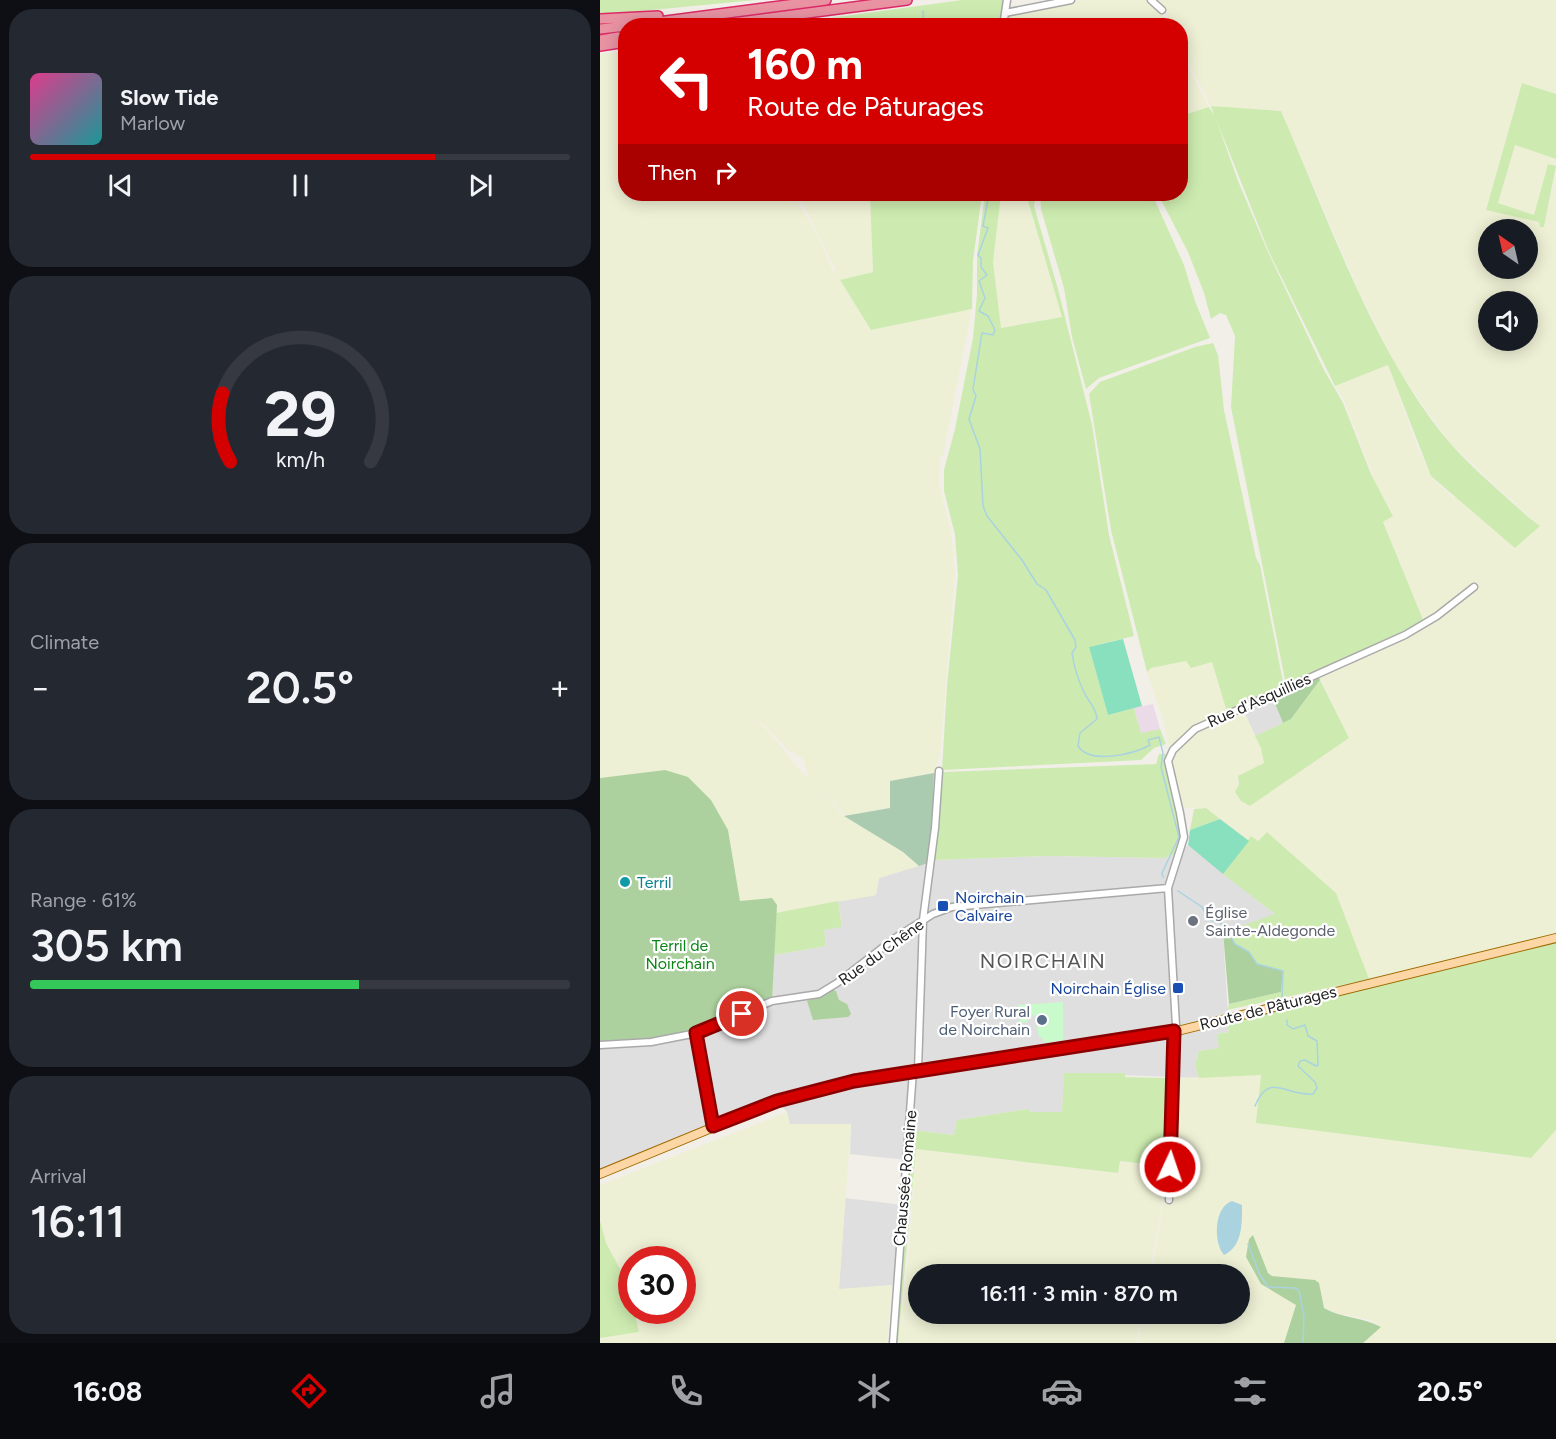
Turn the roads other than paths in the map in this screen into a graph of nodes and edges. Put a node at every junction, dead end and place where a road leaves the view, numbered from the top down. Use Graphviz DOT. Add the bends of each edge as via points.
graph roads {
  1 [pos="826,0"];
  2 [pos="907,0"];
  3 [pos="1007,0"];
  4 [pos="1071,0"];
  5 [pos="1151,0"];
  6 [pos="1162,10"];
  7 [pos="1005,14"];
  8 [pos="693,17"];
  9 [pos="686,18"];
  10 [pos="771,18"];
  11 [pos="1004,18"];
  12 [pos="600,19"];
  13 [pos="618,27"];
  14 [pos="600,29"];
  15 [pos="618,37"];
  16 [pos="600,40"];
  17 [pos="618,43"];
  18 [pos="600,46"];
  19 [pos="1474,587"];
  20 [pos="939,771"];
  21 [pos="1168,888"];
  22 [pos="923,921"];
  23 [pos="1556,938"];
  24 [pos="1174,1031"];
  25 [pos="696,1033"];
  26 [pos="600,1045"];
  27 [pos="916,1070"];
  28 [pos="713,1126"];
  29 [pos="600,1174"];
  30 [pos="1169,1200"];
  31 [pos="893,1343"];
  1 -- 8 [label="highway"];
  2 -- 10 [label="highway"];
  3 -- 7 [label="street"];
  4 -- 7 [label="street"];
  5 -- 6 [label="street"];
  7 -- 11 [label="street"];
  8 -- 9 [label="highway"];
  8 -- 12 [label="highway" via="679,14"];
  13 -- 14 [label="highway"];
  15 -- 16 [label="highway"];
  17 -- 18 [label="highway"];
  19 -- 21 [label="street, Rue d'Asquillies" via="1410,632 1209,722 1183,739 1168,761 1184,837"];
  20 -- 22 [label="street, Chaussée Romaine"];
  21 -- 22 [label="street, Rue du Chêne" via="977,904 943,910"];
  21 -- 24 [label="street"];
  22 -- 25 [label="street, Rue du Chêne" via="823,992 772,1002"];
  22 -- 27 [label="street, Chaussée Romaine"];
  23 -- 24 [label="main road, Route de Pâturages"];
  24 -- 27 [label="main road, Route de Pâturages"];
  24 -- 30 [label="street"];
  25 -- 26 [label="street, Rue du Chêne" via="651,1042"];
  25 -- 28 [label="street"];
  27 -- 28 [label="main road, Route de Pâturages" via="806,1092"];
  27 -- 31 [label="street, Chaussée Romaine"];
  28 -- 29 [label="main road, Route de Pâturages"];
}
